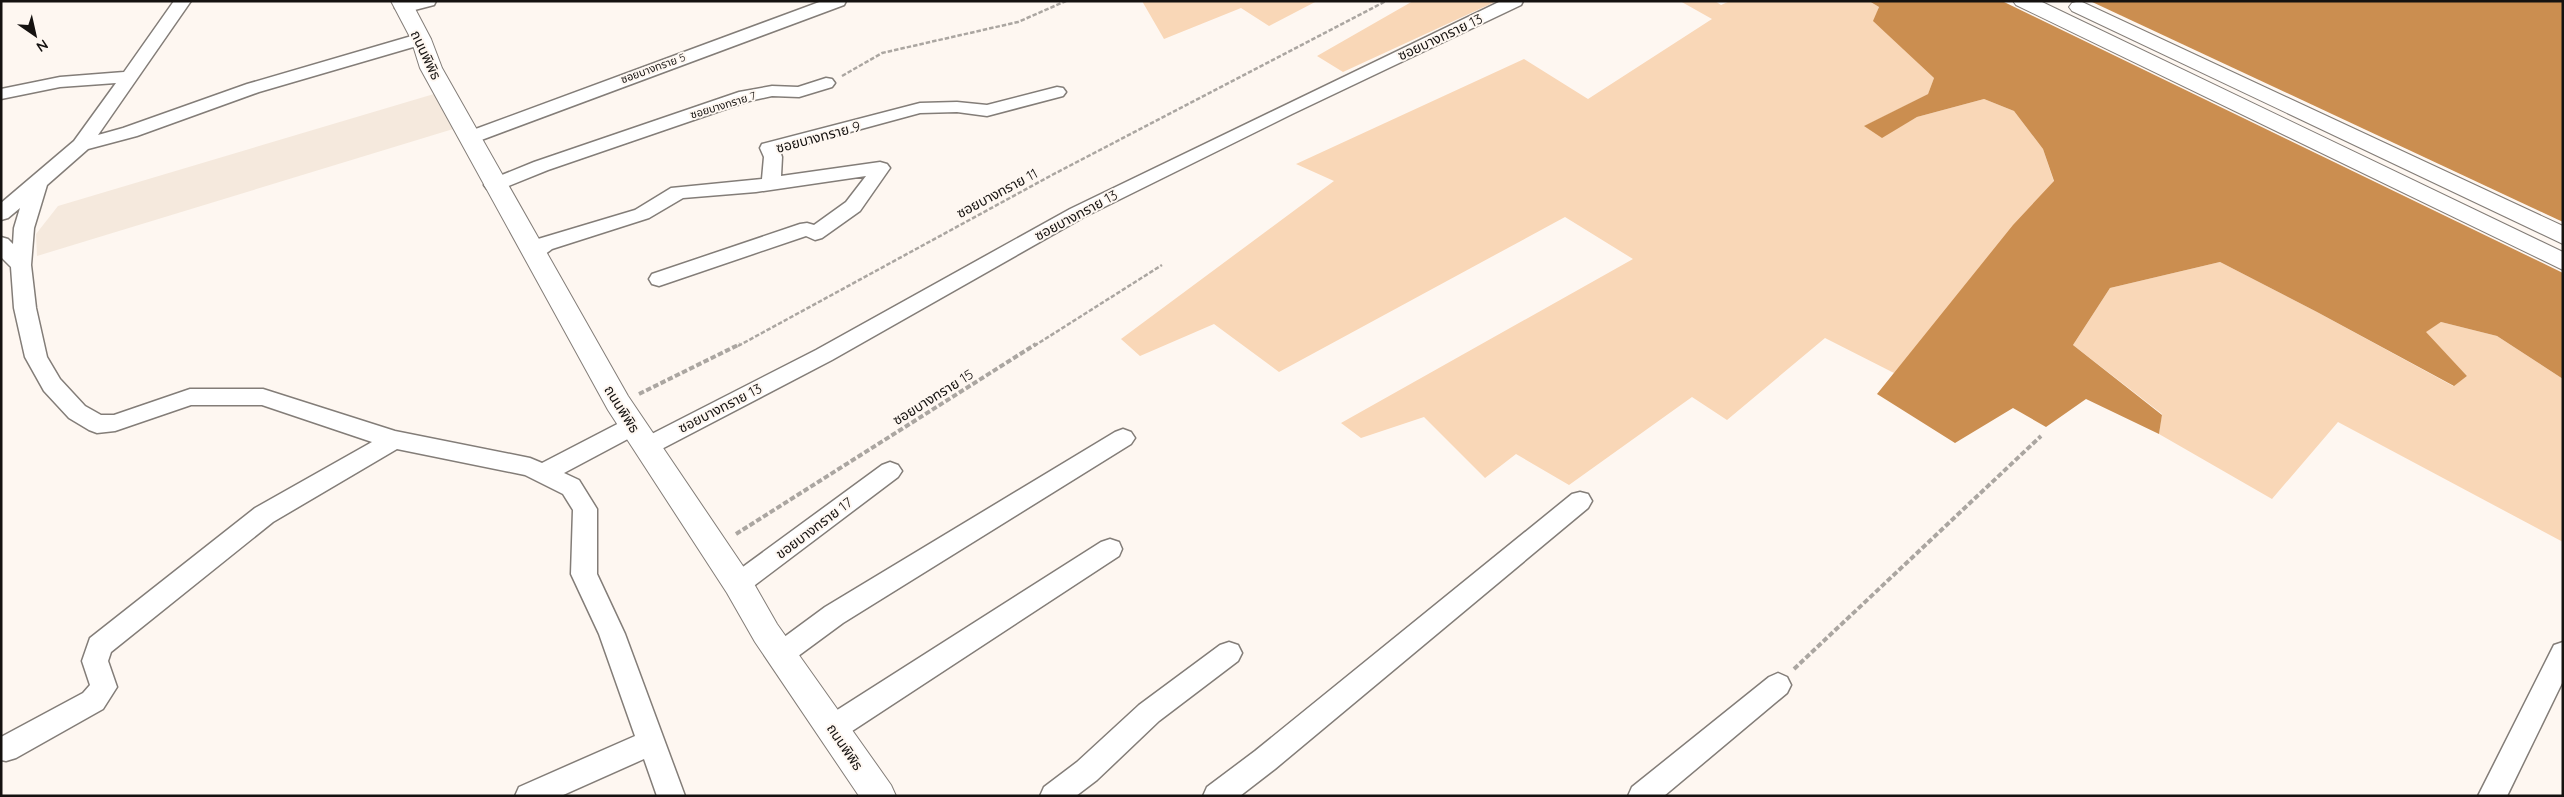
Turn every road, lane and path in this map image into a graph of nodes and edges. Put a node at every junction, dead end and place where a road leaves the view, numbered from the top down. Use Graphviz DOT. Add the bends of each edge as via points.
graph roads {
  1 [pos="183,1"];
  2 [pos="1066,1"];
  3 [pos="1386,1"];
  4 [pos="1515,1"];
  5 [pos="2024,1"];
  6 [pos="2067,1"];
  7 [pos="833,2"];
  8 [pos="411,3"];
  9 [pos="421,39"];
  10 [pos="131,77"];
  11 [pos="826,82"];
  12 [pos="1056,92"];
  13 [pos="1,94"];
  14 [pos="469,138"];
  15 [pos="80,145"];
  16 [pos="38,182"];
  17 [pos="771,183"];
  18 [pos="494,185"];
  19 [pos="1,215"];
  20 [pos="1,234"];
  21 [pos="2563,236"];
  22 [pos="1,244"];
  23 [pos="533,253"];
  24 [pos="2563,262"];
  25 [pos="21,265"];
  26 [pos="1162,265"];
  27 [pos="658,279"];
  28 [pos="618,403"];
  29 [pos="640,436"];
  30 [pos="2041,436"];
  31 [pos="1123,438"];
  32 [pos="394,440"];
  33 [pos="890,471"];
  34 [pos="543,473"];
  35 [pos="1580,501"];
  36 [pos="714,547"];
  37 [pos="1110,549"];
  38 [pos="738,584"];
  39 [pos="1229,653"];
  40 [pos="2563,653"];
  41 [pos="781,654"];
  42 [pos="1778,685"];
  43 [pos="833,728"];
  44 [pos="650,743"];
  45 [pos="6,749"];
  46 [pos="529,796"];
  47 [pos="671,796"];
  48 [pos="879,796"];
  49 [pos="1054,796"];
  50 [pos="1217,796"];
  51 [pos="1642,796"];
  52 [pos="2492,796"];
  1 -- 10 [label="street"];
  2 -- 11 [label="path" via="1018,22 882,53 853,71"];
  3 -- 28 [label="path, ซอยบางทราย 11" via="1052,175 708,362"];
  4 -- 29 [label="street, ซอยบางทราย 13" via="1078,213 824,355"];
  5 -- 24 [label="street"];
  6 -- 21 [label="street"];
  7 -- 14 [label="street, ซอยบางทราย 5"];
  8 -- 9 [label="street, ถนนพิพิธ"];
  9 -- 14 [label="street, ถนนพิพิธ" via="431,68"];
  9 -- 15 [label="street" via="247,90 130,132"];
  10 -- 13 [label="street" via="60,82"];
  10 -- 15 [label="street"];
  11 -- 18 [label="street, ซอยบางทราย 7" via="799,92 772,91 745,96"];
  12 -- 17 [label="street, ซอยบางทราย 9" via="987,111 957,107 920,108 769,148 773,156"];
  14 -- 18 [label="street, ถนนพิพิธ"];
  15 -- 16 [label="street"];
  16 -- 19 [label="street"];
  16 -- 25 [label="street" via="24,228"];
  17 -- 23 [label="street" via="678,192 642,214 545,244"];
  17 -- 27 [label="street" via="880,168 865,196 846,214 815,233 807,229"];
  18 -- 23 [label="street, ถนนพิพิธ"];
  19 -- 20 [label="street" via="11,216 13,222"];
  22 -- 25 [label="street"];
  23 -- 28 [label="street, ถนนพิพิธ"];
  25 -- 32 [label="street" via="25,308 36,357 52,385 77,412 97,424 115,423 190,397 263,397"];
  26 -- 36 [label="path, ซอยบางทราย 15"];
  28 -- 29 [label="street, ถนนพิพิธ"];
  29 -- 34 [label="street, ซอยบางทราย 13"];
  29 -- 36 [label="street, ถนนพิพิธ"];
  30 -- 42 [label="path"];
  31 -- 41 [label="street" via="834,615"];
  32 -- 34 [label="street" via="530,467"];
  32 -- 45 [label="street" via="264,515 212,553 99,646 95,661 104,687 93,701"];
  33 -- 38 [label="street, ขอยบางทราย 17"];
  34 -- 44 [label="street" via="571,486 585,509 584,574 612,634"];
  35 -- 50 [label="street"];
  36 -- 38 [label="street, ถนนพิพิธ"];
  37 -- 43 [label="street"];
  38 -- 41 [label="street, ถนนพิพิธ"];
  39 -- 49 [label="street" via="1149,713 1087,771"];
  40 -- 52 [label="street"];
  41 -- 43 [label="street, ถนนพิพิธ"];
  42 -- 51 [label="street"];
  43 -- 48 [label="street, ถนนพิพิธ"];
  44 -- 46 [label="street"];
  44 -- 47 [label="street"];
}
